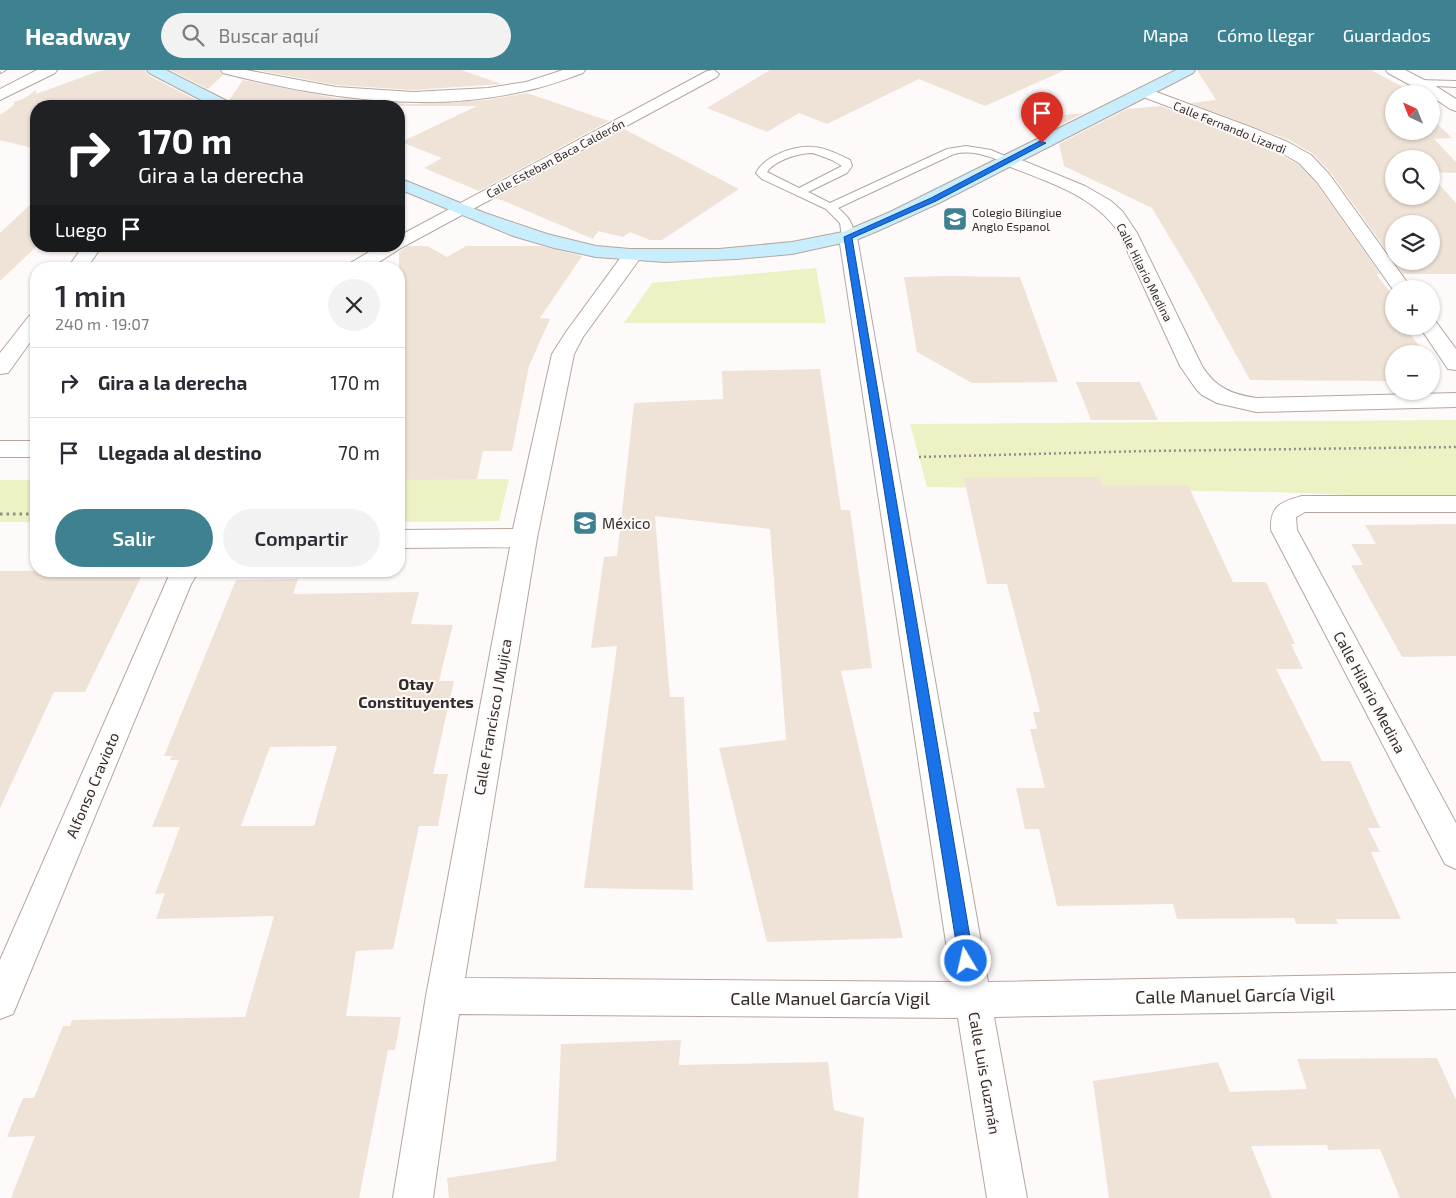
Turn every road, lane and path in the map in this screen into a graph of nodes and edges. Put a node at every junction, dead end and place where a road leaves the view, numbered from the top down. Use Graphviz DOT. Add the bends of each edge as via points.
graph roads {
  1 [pos="50,70"];
  2 [pos="154,70"];
  3 [pos="228,70"];
  4 [pos="578,70"];
  5 [pos="1393,70"];
  6 [pos="1183,71"];
  7 [pos="712,74"];
  8 [pos="321,76"];
  9 [pos="1418,83"];
  10 [pos="1456,84"];
  11 [pos="298,85"];
  12 [pos="1143,92"];
  13 [pos="0,95"];
  14 [pos="213,100"];
  15 [pos="1456,106"];
  16 [pos="1009,160"];
  17 [pos="405,186"];
  18 [pos="800,192"];
  19 [pos="830,206"];
  20 [pos="461,210"];
  21 [pos="848,237"];
  22 [pos="405,240"];
  23 [pos="383,252"];
  24 [pos="631,257"];
  25 [pos="366,262"];
  26 [pos="1396,280"];
  27 [pos="30,328"];
  28 [pos="1435,335"];
  29 [pos="1456,364"];
  30 [pos="0,368"];
  31 [pos="1456,400"];
  32 [pos="1456,447"];
  33 [pos="30,448"];
  34 [pos="0,449"];
  35 [pos="885,458"];
  36 [pos="1456,504"];
  37 [pos="0,514"];
  38 [pos="30,514"];
  39 [pos="524,538"];
  40 [pos="405,539"];
  41 [pos="181,577"];
  42 [pos="1456,854"];
  43 [pos="1456,991"];
  44 [pos="444,996"];
  45 [pos="973,1000"];
  46 [pos="0,1001"];
  47 [pos="412,1198"];
  48 [pos="1007,1198"];
  1 -- 13 [label="street"];
  2 -- 14 [label="street"];
  3 -- 11 [label="street"];
  4 -- 11 [label="street" via="523,87 464,96 403,97"];
  5 -- 9 [label="street"];
  6 -- 12 [label="street"];
  7 -- 20 [label="street, Calle Esteban Baca Calderón"];
  8 -- 11 [label="street"];
  9 -- 10 [label="lane"];
  9 -- 15 [label="street"];
  12 -- 16 [label="street"];
  12 -- 26 [label="street, Calle Fernando Lizardi" via="1247,131 1304,159 1323,178"];
  16 -- 19 [label="lane" via="977,148 950,151"];
  16 -- 21 [label="street"];
  16 -- 31 [label="street, Calle Hilario Medina" via="1076,189 1115,214 1128,233 1191,366 1201,384 1215,395 1232,402 1256,405"];
  17 -- 20 [label="street"];
  18 -- 18 [label="lane" via="766,177 761,172 763,168 804,149 823,151 846,162 843,171"];
  18 -- 19 [label="lane"];
  19 -- 21 [label="lane" via="846,221"];
  20 -- 22 [label="street, Calle Esteban Baca Calderón"];
  20 -- 24 [label="street" via="562,245"];
  21 -- 24 [label="street" via="785,250 743,254"];
  21 -- 35 [label="street, Calle Luis Guzmán"];
  23 -- 25 [label="street"];
  24 -- 39 [label="street, Calle Francisco J Mujica" via="563,354"];
  27 -- 30 [label="street"];
  28 -- 29 [label="street"];
  32 -- 35 [label="path"];
  33 -- 34 [label="street"];
  35 -- 45 [label="street, Calle Luis Guzmán"];
  36 -- 42 [label="street, Calle Hilario Medina" via="1302,504 1283,516 1284,530"];
  37 -- 38 [label="path"];
  39 -- 40 [label="street"];
  39 -- 44 [label="street, Calle Francisco J Mujica"];
  41 -- 46 [label="street, Alfonso Cravioto"];
  43 -- 45 [label="street, Calle Manuel García Vigil"];
  44 -- 45 [label="street, Calle Manuel García Vigil"];
  44 -- 47 [label="street, Calle Francisco J Mujica"];
  45 -- 48 [label="street, Calle Luis Guzmán"];
}
